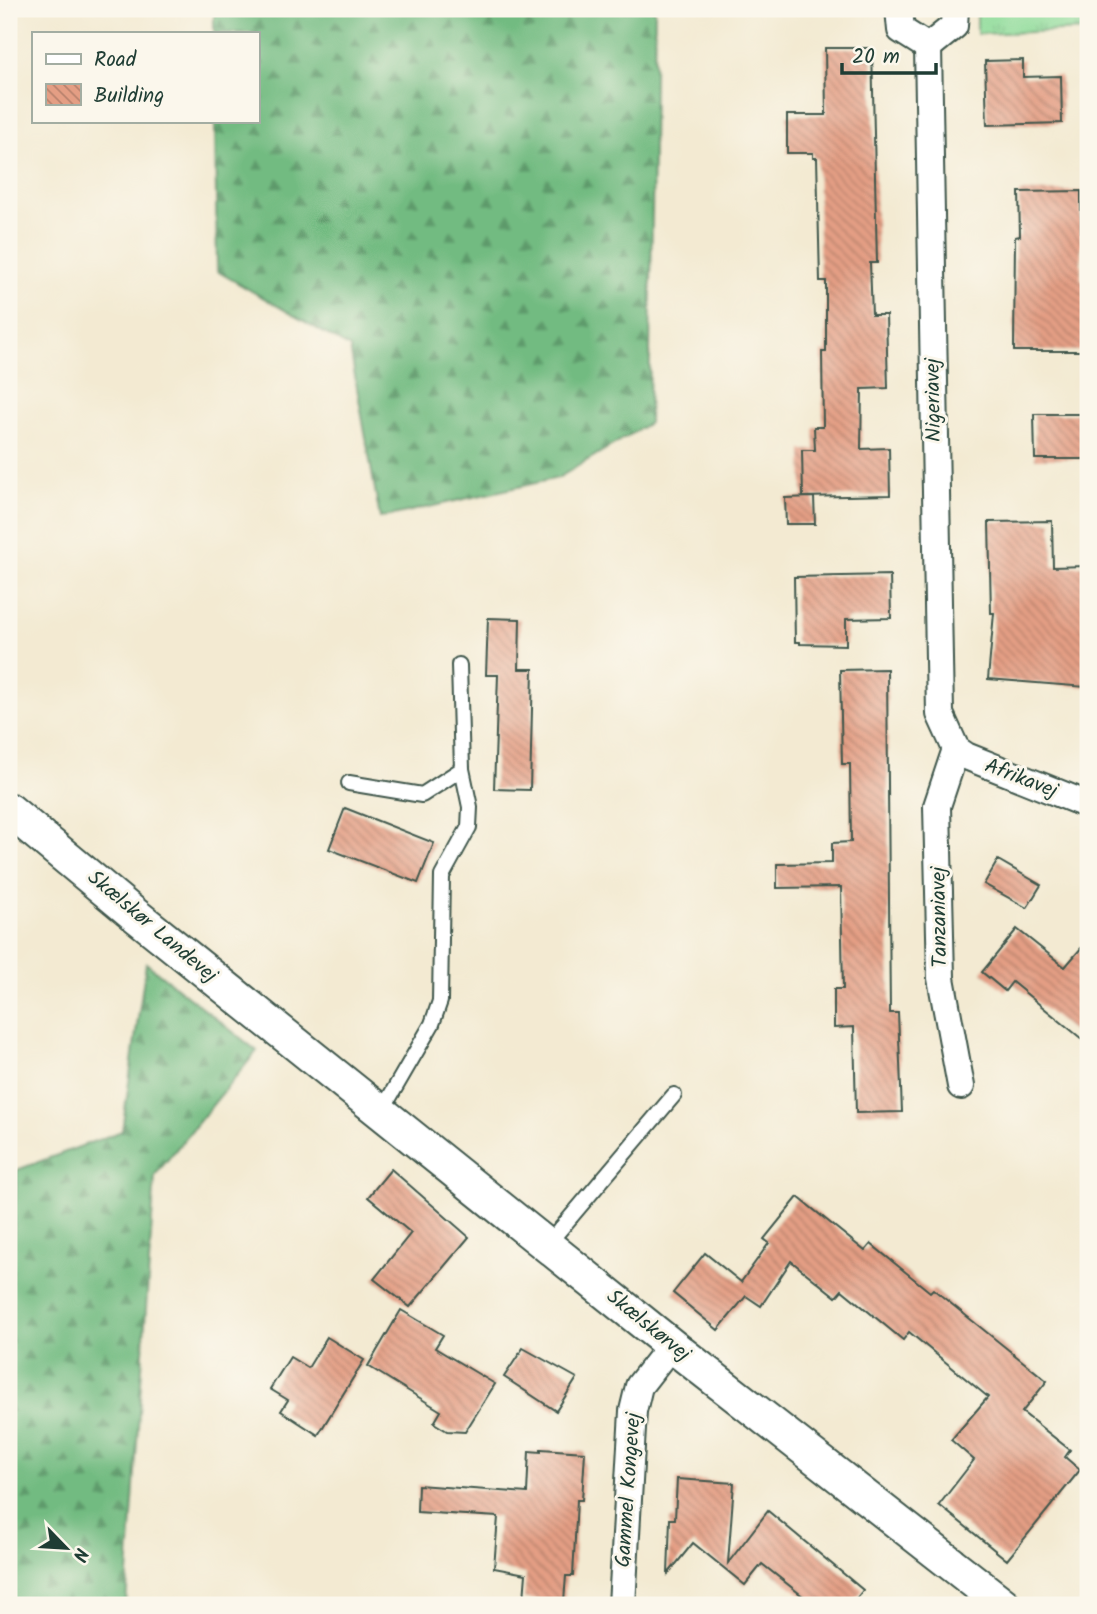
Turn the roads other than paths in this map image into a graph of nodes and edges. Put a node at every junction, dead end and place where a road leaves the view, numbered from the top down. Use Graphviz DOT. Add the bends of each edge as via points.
graph roads {
  1 [pos="899,9"];
  2 [pos="955,9"];
  3 [pos="928,47"];
  4 [pos="459,665"];
  5 [pos="956,749"];
  6 [pos="462,769"];
  7 [pos="349,783"];
  8 [pos="1088,805"];
  9 [pos="9,810"];
  10 [pos="295,1043"];
  11 [pos="961,1086"];
  12 [pos="674,1096"];
  13 [pos="381,1112"];
  14 [pos="547,1245"];
  15 [pos="671,1345"];
  16 [pos="622,1605"];
  17 [pos="1003,1605"];
  1 -- 3 [label="street" via="901,30"];
  2 -- 3 [label="street" via="954,26"];
  3 -- 5 [label="street, Nigeriavej" via="940,715"];
  4 -- 6 [label="lane"];
  5 -- 8 [label="street, Afrikavej"];
  5 -- 11 [label="street, Tanzaniavej" via="937,806 941,978"];
  6 -- 7 [label="lane" via="422,795"];
  6 -- 13 [label="lane" via="469,827 442,876 440,1000 432,1024"];
  9 -- 10 [label="street, Skælskør Landevej"];
  10 -- 13 [label="street, Skælskørvej"];
  12 -- 14 [label="lane"];
  13 -- 14 [label="street, Skælskørvej"];
  14 -- 15 [label="street, Skælskørvej"];
  15 -- 16 [label="street, Gammel Kongevej" via="639,1386 633,1411"];
  15 -- 17 [label="street, Skælskørvej"];
}
